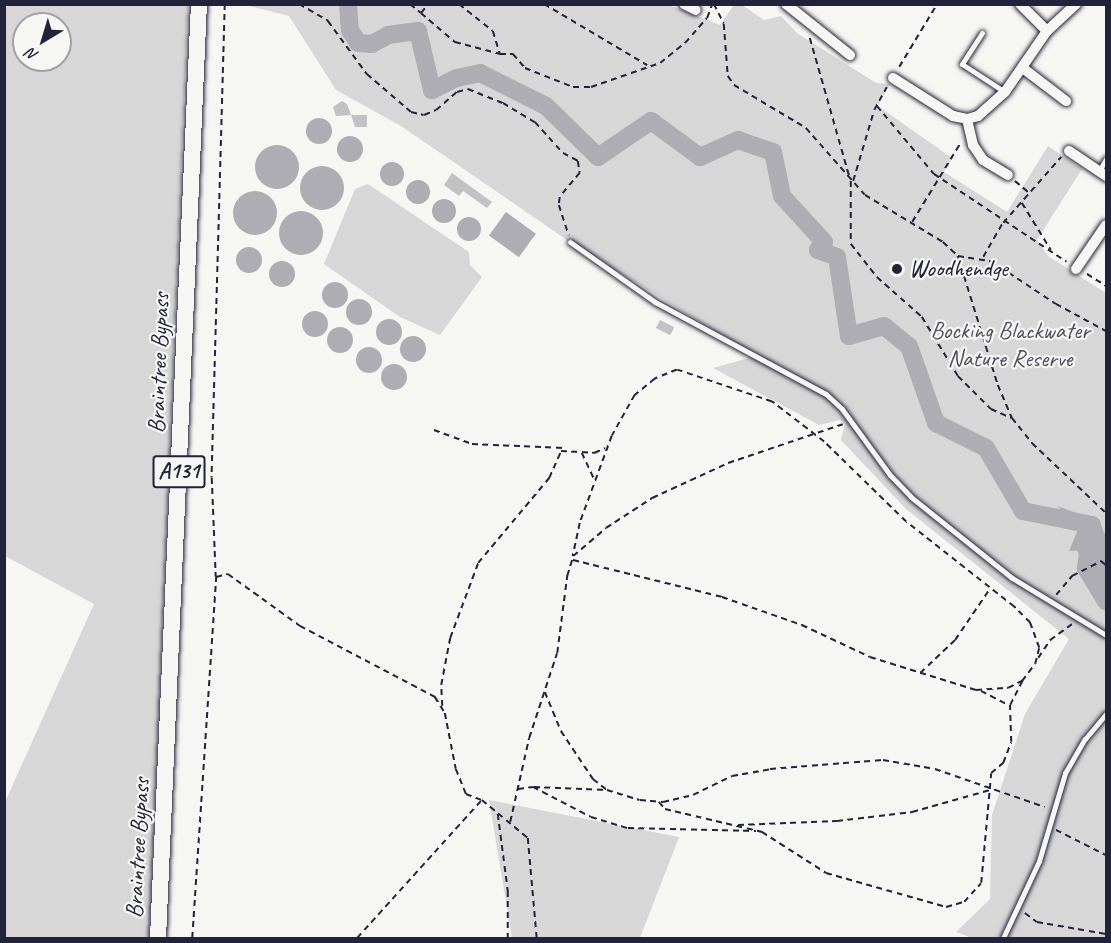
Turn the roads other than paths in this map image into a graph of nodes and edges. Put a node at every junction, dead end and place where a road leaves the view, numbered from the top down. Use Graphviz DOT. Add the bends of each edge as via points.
graph roads {
  1 [pos="199,4"];
  2 [pos="684,4"];
  3 [pos="786,4"];
  4 [pos="1020,4"];
  5 [pos="1076,4"];
  6 [pos="696,10"];
  7 [pos="1047,32"];
  8 [pos="982,33"];
  9 [pos="850,55"];
  10 [pos="1024,69"];
  11 [pos="893,78"];
  12 [pos="1005,92"];
  13 [pos="1066,101"];
  14 [pos="968,124"];
  15 [pos="1069,151"];
  16 [pos="1107,159"];
  17 [pos="1103,174"];
  18 [pos="1008,175"];
  19 [pos="1107,225"];
  20 [pos="570,242"];
  21 [pos="1076,269"];
  22 [pos="1107,635"];
  23 [pos="1107,714"];
  24 [pos="158,939"];
  25 [pos="1002,939"];
  1 -- 24 [label="highway, Braintree Bypass / A131"];
  2 -- 6 [label="street"];
  3 -- 9 [label="street" via="806,24"];
  4 -- 7 [label="street"];
  5 -- 7 [label="street"];
  7 -- 10 [label="street"];
  8 -- 12 [label="lane" via="963,64"];
  10 -- 12 [label="street"];
  10 -- 13 [label="street"];
  11 -- 14 [label="street"];
  12 -- 14 [label="street"];
  14 -- 18 [label="street" via="982,160"];
  15 -- 17 [label="street"];
  16 -- 17 [label="lane"];
  19 -- 21 [label="street"];
  20 -- 22 [label="lane" via="655,302 826,394 911,497 1012,578"];
  23 -- 25 [label="lane" via="1085,739 1065,773 1039,861"];
}
